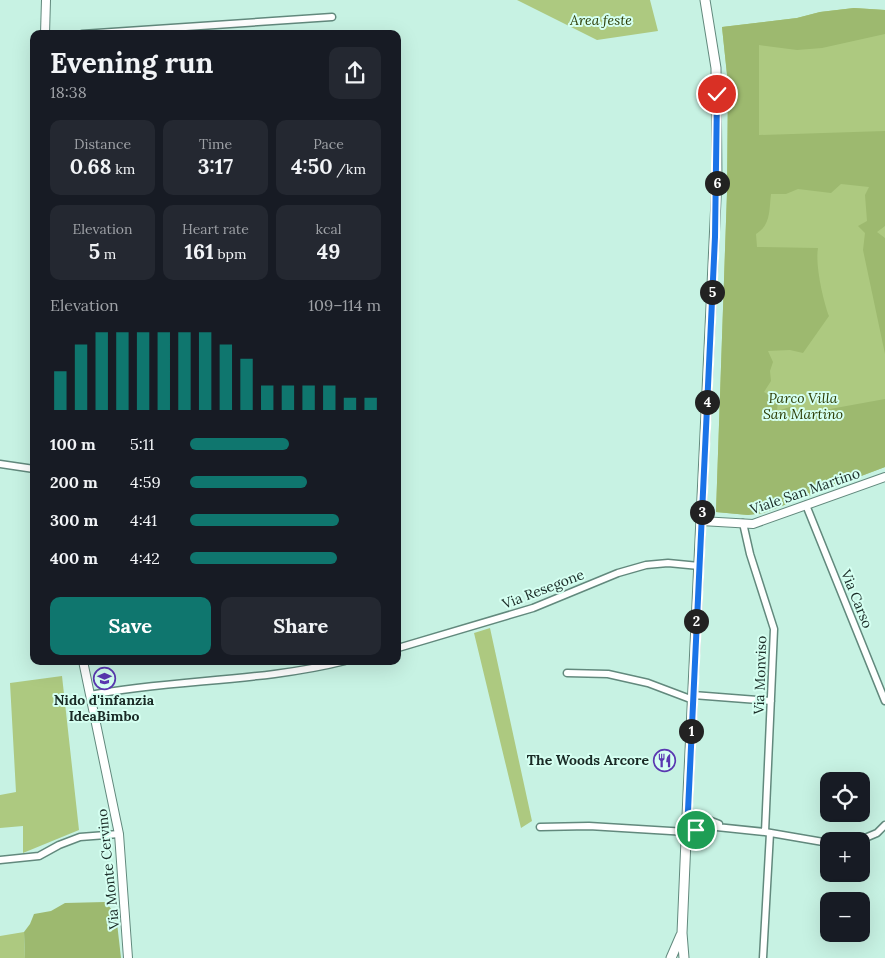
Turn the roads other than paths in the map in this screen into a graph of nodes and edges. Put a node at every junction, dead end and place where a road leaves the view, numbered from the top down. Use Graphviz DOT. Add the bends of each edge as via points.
graph roads {
  1 [pos="46,0"];
  2 [pos="705,0"];
  3 [pos="332,17"];
  4 [pos="45,30"];
  5 [pos="141,30"];
  6 [pos="0,464"];
  7 [pos="30,468"];
  8 [pos="885,477"];
  9 [pos="806,506"];
  10 [pos="701,521"];
  11 [pos="743,523"];
  12 [pos="699,566"];
  13 [pos="401,647"];
  14 [pos="84,665"];
  15 [pos="328,665"];
  16 [pos="567,673"];
  17 [pos="90,695"];
  18 [pos="693,698"];
  19 [pos="771,701"];
  20 [pos="885,702"];
  21 [pos="688,812"];
  22 [pos="885,825"];
  23 [pos="540,827"];
  24 [pos="727,827"];
  25 [pos="687,832"];
  26 [pos="768,832"];
  27 [pos="119,834"];
  28 [pos="870,836"];
  29 [pos="820,841"];
  30 [pos="0,860"];
  31 [pos="682,933"];
  32 [pos="128,958"];
  33 [pos="671,958"];
  34 [pos="684,958"];
  35 [pos="763,958"];
  1 -- 4 [label="street"];
  2 -- 10 [label="main road" via="716,68 718,136"];
  3 -- 5 [label="street"];
  6 -- 7 [label="street"];
  8 -- 9 [label="street, Viale San Martino"];
  9 -- 11 [label="street, Viale San Martino" via="762,521"];
  9 -- 20 [label="street, Via Carso"];
  10 -- 11 [label="street, Viale San Martino"];
  10 -- 12 [label="main road"];
  11 -- 19 [label="street, Via Monviso" via="774,629"];
  12 -- 13 [label="street, Via Resegone" via="646,565 533,608"];
  12 -- 18 [label="main road"];
  14 -- 17 [label="street, Via Monte Cervino"];
  15 -- 17 [label="street" via="297,672 126,688"];
  16 -- 18 [label="street" via="608,674"];
  17 -- 27 [label="street, Via Monte Cervino"];
  18 -- 19 [label="street"];
  18 -- 21 [label="main road"];
  19 -- 26 [label="street, Via Monviso"];
  21 -- 24 [label="street"];
  21 -- 25 [label="main road"];
  22 -- 28 [label="street"];
  23 -- 25 [label="street" via="589,826"];
  24 -- 25 [label="street" via="707,826"];
  24 -- 26 [label="street"];
  25 -- 31 [label="main road"];
  26 -- 29 [label="street"];
  26 -- 35 [label="street, Via Monviso"];
  27 -- 30 [label="street" via="80,837 38,856"];
  27 -- 32 [label="street, Via Monte Cervino"];
  31 -- 33 [label="main road"];
  31 -- 34 [label="main road"];
}
